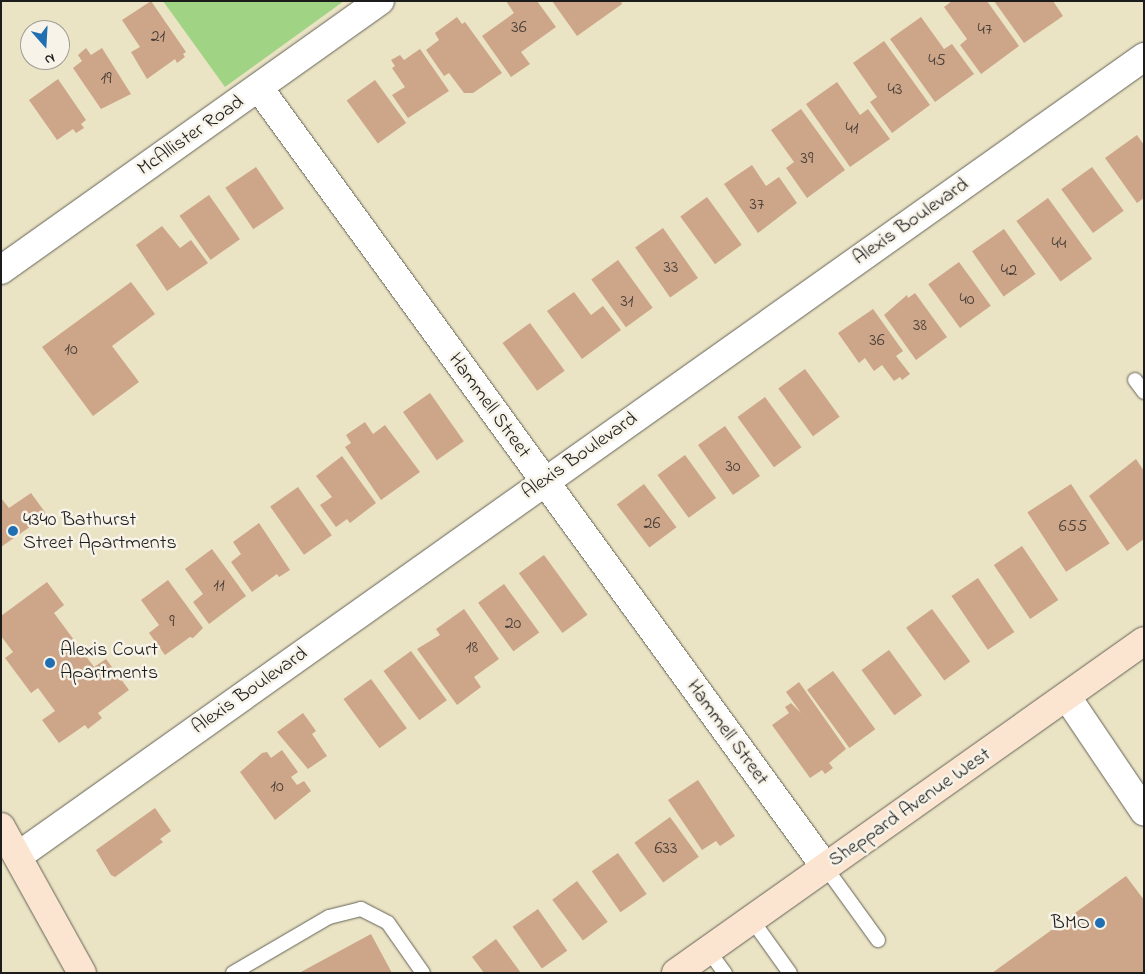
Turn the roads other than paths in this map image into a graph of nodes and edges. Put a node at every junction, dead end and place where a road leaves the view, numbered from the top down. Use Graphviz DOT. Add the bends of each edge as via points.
graph roads {
  1 [pos="380,1"];
  2 [pos="1144,57"];
  3 [pos="259,88"];
  4 [pos="3,265"];
  5 [pos="1135,380"];
  6 [pos="1144,392"];
  7 [pos="544,482"];
  8 [pos="1144,642"];
  9 [pos="1067,697"];
  10 [pos="1144,811"];
  11 [pos="1,827"];
  12 [pos="18,856"];
  13 [pos="826,868"];
  14 [pos="752,920"];
  15 [pos="878,940"];
  16 [pos="708,950"];
  17 [pos="76,971"];
  18 [pos="232,973"];
  19 [pos="423,973"];
  20 [pos="676,973"];
  21 [pos="725,973"];
  22 [pos="790,973"];
  1 -- 3 [label="street, McAllister Road"];
  2 -- 7 [label="street, Alexis Boulevard"];
  3 -- 4 [label="street, McAllister Road"];
  3 -- 7 [label="street, Hammell Street"];
  5 -- 6 [label="lane"];
  7 -- 12 [label="street, Alexis Boulevard"];
  7 -- 13 [label="street, Hammell Street"];
  8 -- 9 [label="main road, Sheppard Avenue West"];
  9 -- 10 [label="street"];
  9 -- 13 [label="main road, Sheppard Avenue West"];
  11 -- 12 [label="main road"];
  12 -- 17 [label="main road"];
  13 -- 14 [label="main road, Sheppard Avenue West"];
  13 -- 15 [label="lane"];
  14 -- 16 [label="main road, Sheppard Avenue West"];
  14 -- 22 [label="lane"];
  16 -- 20 [label="main road, Sheppard Avenue West"];
  16 -- 21 [label="lane"];
  18 -- 19 [label="lane" via="329,917 361,909 388,922"];
}
